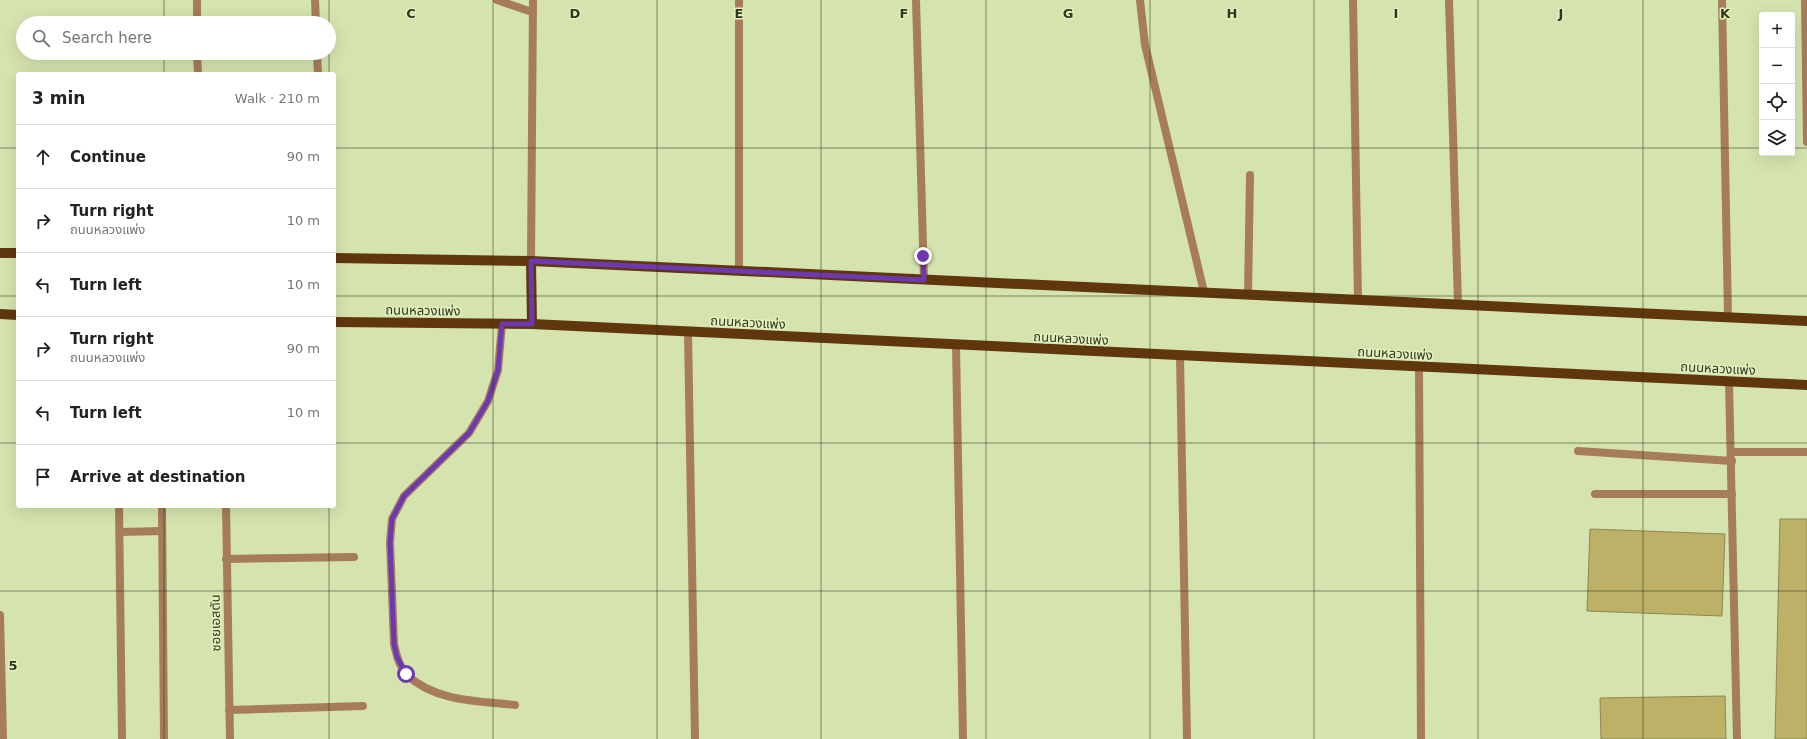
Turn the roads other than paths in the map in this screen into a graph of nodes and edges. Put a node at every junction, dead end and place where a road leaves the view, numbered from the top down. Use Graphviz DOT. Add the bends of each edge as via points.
graph roads {
  1 [pos="197,0"];
  2 [pos="316,0"];
  3 [pos="497,0"];
  4 [pos="532,0"];
  5 [pos="739,0"];
  6 [pos="916,0"];
  7 [pos="1140,0"];
  8 [pos="1353,0"];
  9 [pos="1449,0"];
  10 [pos="1722,0"];
  11 [pos="1805,0"];
  12 [pos="532,12"];
  13 [pos="197,16"];
  14 [pos="316,16"];
  15 [pos="198,60"];
  16 [pos="317,60"];
  17 [pos="198,72"];
  18 [pos="318,72"];
  19 [pos="1807,142"];
  20 [pos="1250,175"];
  21 [pos="0,253"];
  22 [pos="16,253"];
  23 [pos="336,258"];
  24 [pos="531,261"];
  25 [pos="739,271"];
  26 [pos="924,280"];
  27 [pos="1204,292"];
  28 [pos="1248,295"];
  29 [pos="1358,300"];
  30 [pos="1458,304"];
  31 [pos="0,314"];
  32 [pos="16,315"];
  33 [pos="1728,317"];
  34 [pos="1807,320"];
  35 [pos="336,322"];
  36 [pos="502,324"];
  37 [pos="532,324"];
  38 [pos="688,332"];
  39 [pos="956,345"];
  40 [pos="1180,356"];
  41 [pos="1419,368"];
  42 [pos="1729,381"];
  43 [pos="1807,385"];
  44 [pos="1578,451"];
  45 [pos="1732,452"];
  46 [pos="1807,452"];
  47 [pos="1732,461"];
  48 [pos="1595,494"];
  49 [pos="1732,494"];
  50 [pos="120,508"];
  51 [pos="162,508"];
  52 [pos="226,508"];
  53 [pos="162,531"];
  54 [pos="120,532"];
  55 [pos="354,557"];
  56 [pos="226,559"];
  57 [pos="0,615"];
  58 [pos="515,705"];
  59 [pos="363,706"];
  60 [pos="229,710"];
  61 [pos="3,739"];
  62 [pos="122,739"];
  63 [pos="164,739"];
  64 [pos="230,739"];
  65 [pos="695,739"];
  66 [pos="963,739"];
  67 [pos="1187,739"];
  68 [pos="1421,739"];
  69 [pos="1737,739"];
  1 -- 13 [label="street"];
  2 -- 14 [label="street"];
  3 -- 12 [label="street"];
  4 -- 12 [label="street"];
  5 -- 25 [label="street"];
  6 -- 26 [label="street"];
  7 -- 27 [label="street" via="1145,45"];
  8 -- 29 [label="street"];
  9 -- 30 [label="street"];
  10 -- 33 [label="street"];
  11 -- 19 [label="street"];
  12 -- 24 [label="street"];
  15 -- 17 [label="street"];
  16 -- 18 [label="street"];
  20 -- 28 [label="street"];
  21 -- 22 [label="main road"];
  23 -- 24 [label="main road"];
  24 -- 25 [label="main road"];
  24 -- 37 [label="main road"];
  25 -- 26 [label="main road"];
  26 -- 27 [label="main road"];
  27 -- 28 [label="main road"];
  28 -- 29 [label="main road"];
  29 -- 30 [label="main road"];
  30 -- 33 [label="main road"];
  31 -- 32 [label="main road"];
  33 -- 34 [label="main road"];
  35 -- 36 [label="main road, ถนนหลวงแพ่ง"];
  36 -- 37 [label="main road, ถนนหลวงแพ่ง"];
  36 -- 58 [label="street" via="498,370 488,401 469,433 404,496 392,519 390,542 394,644 397,657 406,674 422,686 449,698"];
  37 -- 38 [label="main road, ถนนหลวงแพ่ง"];
  38 -- 39 [label="main road, ถนนหลวงแพ่ง"];
  38 -- 65 [label="street"];
  39 -- 40 [label="main road, ถนนหลวงแพ่ง"];
  39 -- 66 [label="street"];
  40 -- 41 [label="main road, ถนนหลวงแพ่ง"];
  40 -- 67 [label="street"];
  41 -- 42 [label="main road, ถนนหลวงแพ่ง"];
  41 -- 68 [label="street"];
  42 -- 43 [label="main road, ถนนหลวงแพ่ง"];
  42 -- 45 [label="street"];
  44 -- 47 [label="street"];
  45 -- 46 [label="street"];
  45 -- 47 [label="street"];
  47 -- 49 [label="street"];
  48 -- 49 [label="street"];
  49 -- 69 [label="street"];
  50 -- 54 [label="street"];
  51 -- 53 [label="street"];
  52 -- 56 [label="street, ซอยเอสตัน"];
  53 -- 54 [label="street"];
  53 -- 63 [label="street"];
  54 -- 62 [label="street"];
  55 -- 56 [label="street"];
  56 -- 60 [label="street, ซอยเอสตัน"];
  57 -- 61 [label="street"];
  59 -- 60 [label="street"];
  60 -- 64 [label="street, ซอยเอสตัน"];
}
